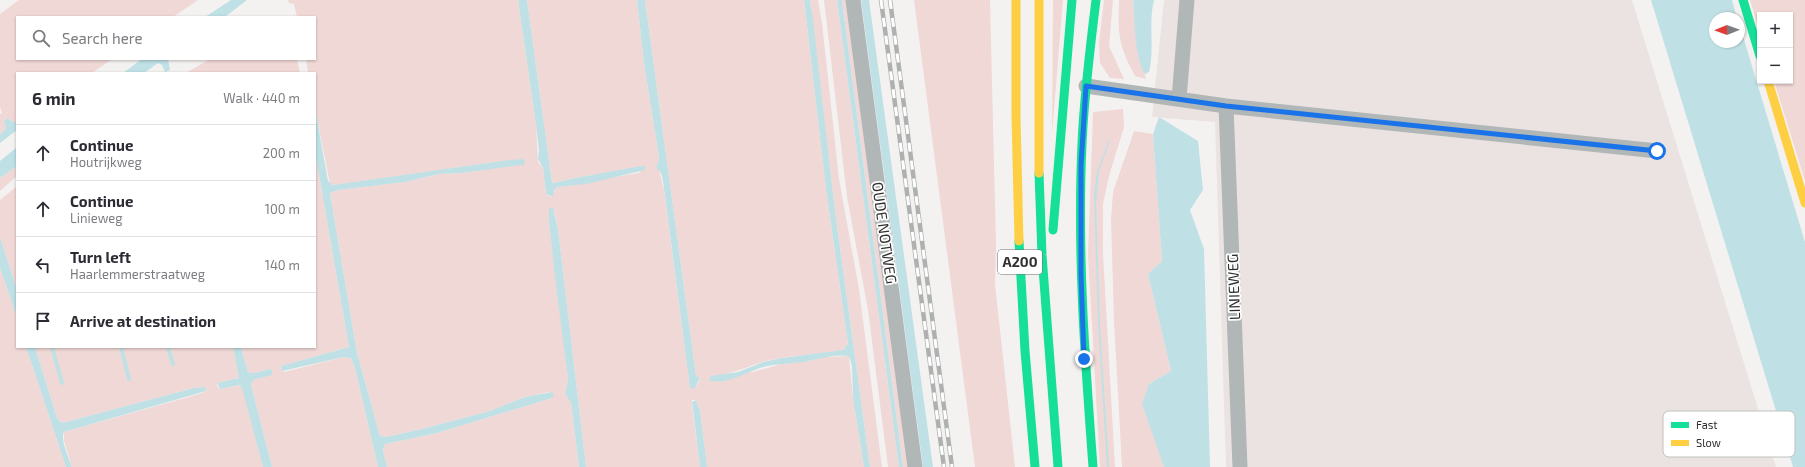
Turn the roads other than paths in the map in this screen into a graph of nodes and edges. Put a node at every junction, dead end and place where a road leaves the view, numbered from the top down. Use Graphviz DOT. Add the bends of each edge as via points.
graph roads {
  1 [pos="853,0"];
  2 [pos="1008,0"];
  3 [pos="1016,0"];
  4 [pos="1039,0"];
  5 [pos="1072,0"];
  6 [pos="1096,0"];
  7 [pos="1187,0"];
  8 [pos="1743,0"];
  9 [pos="1758,48"];
  10 [pos="1016,56"];
  11 [pos="1769,84"];
  12 [pos="1086,86"];
  13 [pos="1179,99"];
  14 [pos="1226,106"];
  15 [pos="1657,151"];
  16 [pos="1805,204"];
  17 [pos="1046,307"];
  18 [pos="915,467"];
  19 [pos="1035,467"];
  20 [pos="1058,467"];
  21 [pos="1093,467"];
  22 [pos="1240,467"];
  1 -- 18 [label="street, OUDE NOTWEG"];
  2 -- 10 [label="main road, A200"];
  3 -- 10 [label="main road, A200"];
  4 -- 17 [label="main road, A200" via="1039,158"];
  5 -- 17 [label="main road, A200"];
  6 -- 12 [label="main road"];
  7 -- 13 [label="street"];
  8 -- 9 [label="main road"];
  10 -- 19 [label="main road, A200" via="1020,262"];
  11 -- 16 [label="main road"];
  12 -- 13 [label="street"];
  12 -- 21 [label="main road" via="1081,165 1081,274 1084,359"];
  13 -- 14 [label="street"];
  14 -- 15 [label="street"];
  14 -- 22 [label="street, LINIEWEG"];
  17 -- 20 [label="main road, A200"];
}
